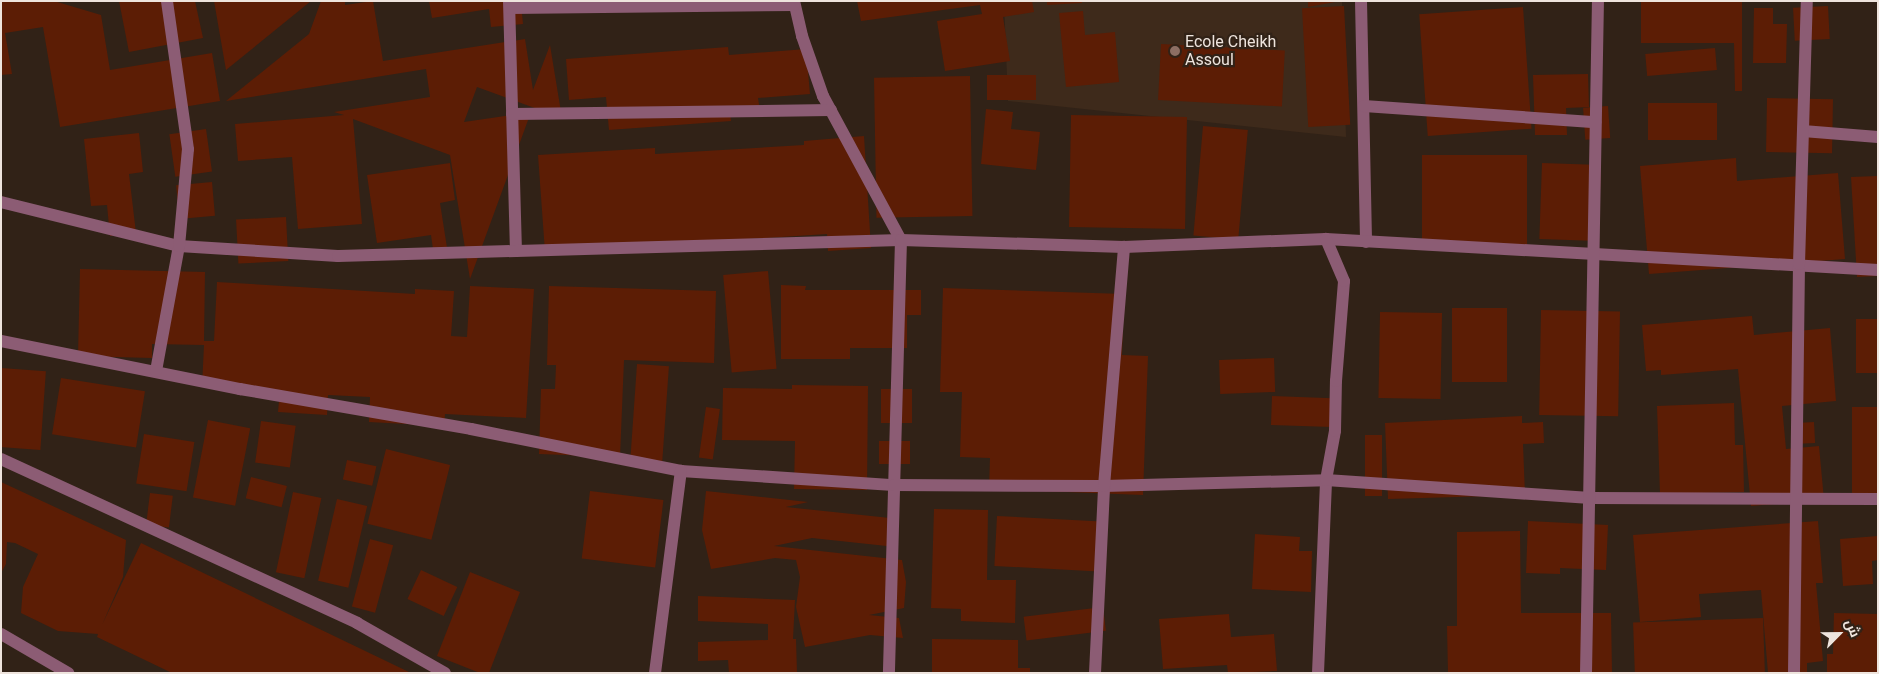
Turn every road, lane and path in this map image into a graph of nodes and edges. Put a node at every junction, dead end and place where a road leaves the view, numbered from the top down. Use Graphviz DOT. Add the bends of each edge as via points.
graph roads {
  1 [pos="167,1"];
  2 [pos="1362,1"];
  3 [pos="1598,1"];
  4 [pos="1806,1"];
  5 [pos="794,3"];
  6 [pos="510,4"];
  7 [pos="1364,106"];
  8 [pos="831,110"];
  9 [pos="512,114"];
  10 [pos="1595,122"];
  11 [pos="1803,131"];
  12 [pos="1878,137"];
  13 [pos="1,202"];
  14 [pos="1326,239"];
  15 [pos="901,240"];
  16 [pos="1366,242"];
  17 [pos="179,246"];
  18 [pos="1124,247"];
  19 [pos="516,251"];
  20 [pos="1592,254"];
  21 [pos="1799,264"];
  22 [pos="1878,270"];
  23 [pos="1,341"];
  24 [pos="156,371"];
  25 [pos="1,459"];
  26 [pos="681,471"];
  27 [pos="1326,480"];
  28 [pos="894,485"];
  29 [pos="1104,486"];
  30 [pos="1590,498"];
  31 [pos="1878,499"];
  32 [pos="1797,500"];
  33 [pos="1,634"];
  34 [pos="68,673"];
  35 [pos="445,673"];
  36 [pos="655,673"];
  37 [pos="889,673"];
  38 [pos="1095,673"];
  39 [pos="1318,673"];
  40 [pos="1586,673"];
  41 [pos="1794,673"];
  1 -- 17 [label="street" via="188,149"];
  2 -- 7 [label="street"];
  3 -- 10 [label="street"];
  4 -- 11 [label="street"];
  5 -- 6 [label="street"];
  5 -- 8 [label="street" via="820,87"];
  6 -- 9 [label="street"];
  7 -- 10 [label="street"];
  7 -- 16 [label="street"];
  8 -- 9 [label="street"];
  8 -- 15 [label="street"];
  9 -- 19 [label="street"];
  10 -- 20 [label="street"];
  11 -- 12 [label="street"];
  11 -- 21 [label="street"];
  13 -- 17 [label="street"];
  14 -- 16 [label="street"];
  14 -- 18 [label="street"];
  14 -- 27 [label="street" via="1344,281 1335,431"];
  15 -- 18 [label="street"];
  15 -- 19 [label="street"];
  15 -- 28 [label="street"];
  16 -- 20 [label="street"];
  17 -- 19 [label="street" via="338,256"];
  17 -- 24 [label="street"];
  18 -- 29 [label="street"];
  20 -- 21 [label="street"];
  20 -- 30 [label="street"];
  21 -- 22 [label="street"];
  21 -- 32 [label="street"];
  23 -- 24 [label="street"];
  24 -- 26 [label="street"];
  25 -- 35 [label="street" via="357,623"];
  26 -- 28 [label="street"];
  26 -- 36 [label="street"];
  27 -- 29 [label="street"];
  27 -- 30 [label="street"];
  27 -- 39 [label="street"];
  28 -- 29 [label="street"];
  28 -- 37 [label="street"];
  29 -- 38 [label="street"];
  30 -- 32 [label="street"];
  30 -- 40 [label="street"];
  31 -- 32 [label="street"];
  32 -- 41 [label="street"];
  33 -- 34 [label="street"];
}
